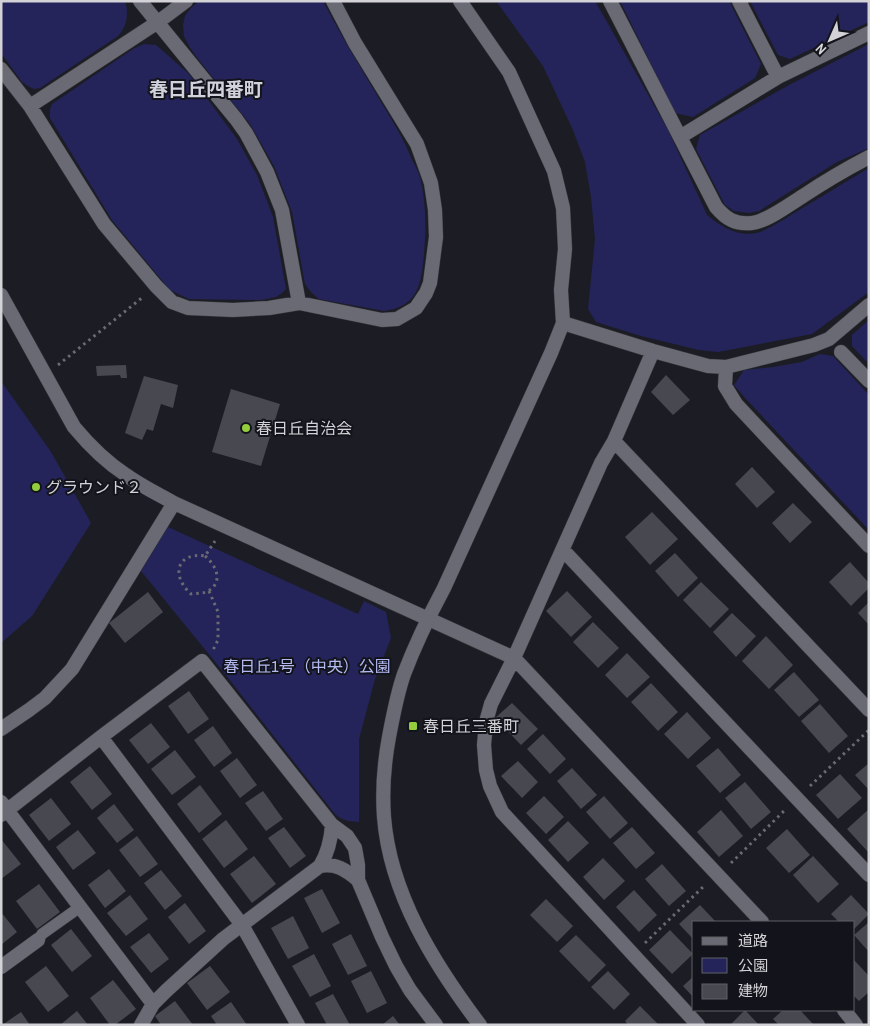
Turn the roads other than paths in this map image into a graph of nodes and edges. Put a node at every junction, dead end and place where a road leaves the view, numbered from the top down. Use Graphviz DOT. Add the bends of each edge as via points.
graph roads {
  1 [pos="140,1"];
  2 [pos="186,1"];
  3 [pos="333,1"];
  4 [pos="460,1"];
  5 [pos="610,1"];
  6 [pos="739,1"];
  7 [pos="158,22"];
  8 [pos="869,33"];
  9 [pos="1,69"];
  10 [pos="778,77"];
  11 [pos="30,106"];
  12 [pos="680,136"];
  13 [pos="869,157"];
  14 [pos="1,295"];
  15 [pos="299,303"];
  16 [pos="869,306"];
  17 [pos="562,323"];
  18 [pos="653,351"];
  19 [pos="841,352"];
  20 [pos="726,367"];
  21 [pos="869,381"];
  22 [pos="614,441"];
  23 [pos="174,503"];
  24 [pos="869,546"];
  25 [pos="563,550"];
  26 [pos="428,619"];
  27 [pos="514,658"];
  28 [pos="869,710"];
  29 [pos="1,729"];
  30 [pos="101,737"];
  31 [pos="3,809"];
  32 [pos="332,825"];
  33 [pos="320,866"];
  34 [pos="869,875"];
  35 [pos="358,880"];
  36 [pos="80,907"];
  37 [pos="761,921"];
  38 [pos="242,925"];
  39 [pos="38,940"];
  40 [pos="1,968"];
  41 [pos="154,1004"];
  42 [pos="845,1011"];
  43 [pos="141,1025"];
  44 [pos="298,1025"];
  45 [pos="436,1025"];
  46 [pos="480,1025"];
  47 [pos="698,1025"];
  48 [pos="856,1025"];
  1 -- 7 [label="street"];
  2 -- 7 [label="street"];
  3 -- 15 [label="street" via="417,144 431,183 435,210 433,269 421,302 397,319 382,320"];
  4 -- 17 [label="street" via="510,72 554,171 563,208"];
  5 -- 12 [label="street"];
  6 -- 10 [label="street"];
  7 -- 11 [label="street"];
  7 -- 15 [label="street" via="236,119 267,172 282,210"];
  8 -- 10 [label="street"];
  9 -- 11 [label="street"];
  10 -- 12 [label="street"];
  11 -- 15 [label="street" via="104,224 172,302 188,308 233,310"];
  12 -- 13 [label="street" via="716,207 724,217 740,224 754,223 771,216"];
  14 -- 23 [label="street" via="74,427 86,442 125,475"];
  16 -- 20 [label="street" via="829,339"];
  17 -- 18 [label="street"];
  17 -- 26 [label="street"];
  18 -- 20 [label="street" via="708,366"];
  18 -- 22 [label="street"];
  19 -- 21 [label="street"];
  20 -- 24 [label="street" via="725,386 736,404"];
  22 -- 25 [label="street"];
  22 -- 28 [label="street"];
  23 -- 26 [label="street"];
  23 -- 29 [label="street" via="72,669 45,698"];
  25 -- 27 [label="street"];
  25 -- 34 [label="street"];
  26 -- 27 [label="street"];
  26 -- 46 [label="street" via="404,675 393,714 384,764 384,818 401,892 429,950"];
  27 -- 37 [label="street"];
  27 -- 47 [label="street" via="491,704 484,744 490,786 502,812"];
  30 -- 31 [label="street"];
  30 -- 32 [label="street" via="202,661"];
  30 -- 38 [label="street"];
  31 -- 36 [label="street"];
  32 -- 33 [label="street" via="327,852"];
  32 -- 35 [label="street" via="347,836 355,848"];
  33 -- 35 [label="street" via="342,868"];
  33 -- 38 [label="street"];
  35 -- 45 [label="street" via="396,966"];
  36 -- 39 [label="lane"];
  36 -- 41 [label="street"];
  38 -- 41 [label="street"];
  38 -- 44 [label="street"];
  39 -- 40 [label="street"];
  41 -- 43 [label="street"];
  42 -- 48 [label="street"];
}
